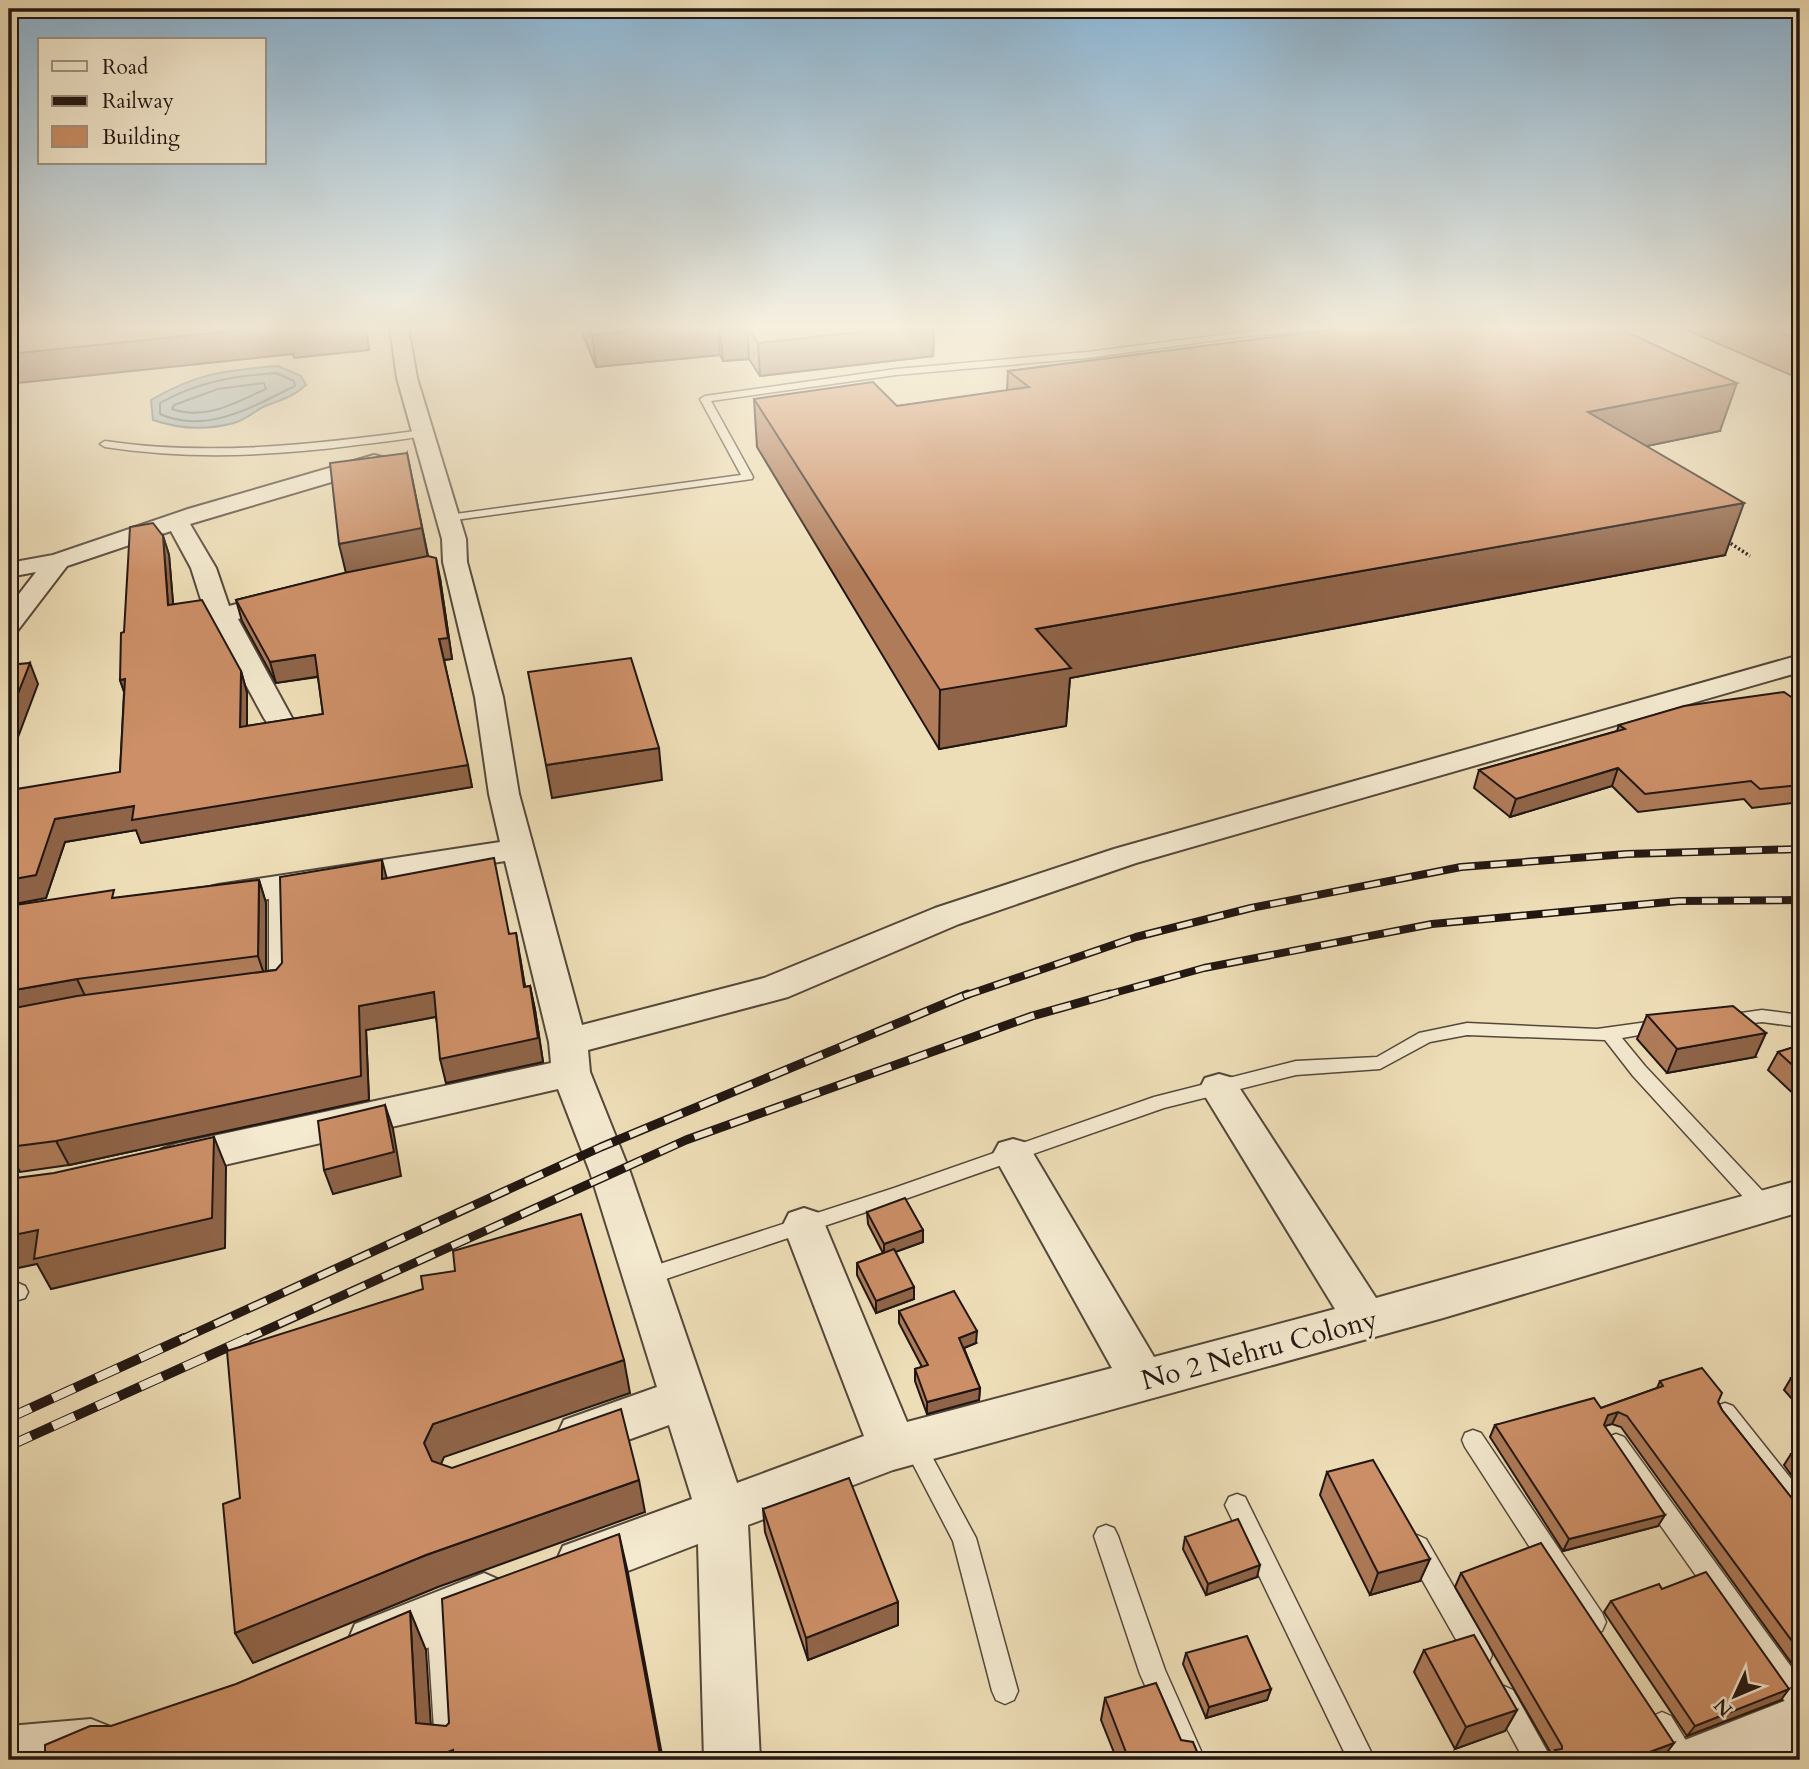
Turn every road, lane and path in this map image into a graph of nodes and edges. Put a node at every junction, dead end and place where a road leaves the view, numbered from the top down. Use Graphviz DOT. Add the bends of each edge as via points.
graph roads {
  1 [pos="416,410"];
  2 [pos="711,410"];
  3 [pos="425,440"];
  4 [pos="104,444"];
  5 [pos="448,518"];
  6 [pos="176,521"];
  7 [pos="1716,534"];
  8 [pos="1750,556"];
  9 [pos="58,562"];
  10 [pos="9,570"];
  11 [pos="312,593"];
  12 [pos="223,615"];
  13 [pos="9,624"];
  14 [pos="1800,663"];
  15 [pos="278,718"];
  16 [pos="519,849"];
  17 [pos="276,888"];
  18 [pos="188,900"];
  19 [pos="265,989"];
  20 [pos="1800,1021"];
  21 [pos="1707,1022"];
  22 [pos="1679,1024"];
  23 [pos="1609,1033"];
  24 [pos="569,1057"];
  25 [pos="1219,1088"];
  26 [pos="1013,1154"];
  27 [pos="136,1168"];
  28 [pos="1782,1201"];
  29 [pos="804,1224"];
  30 [pos="644,1277"];
  31 [pos="1366,1320"];
  32 [pos="1143,1380"];
  33 [pos="684,1399"];
  34 [pos="1725,1413"];
  35 [pos="1611,1436"];
  36 [pos="1473,1440"];
  37 [pos="903,1445"];
  38 [pos="540,1448"];
  39 [pos="1237,1505"];
  40 [pos="1800,1508"];
  41 [pos="722,1513"];
  42 [pos="1402,1520"];
  43 [pos="1106,1536"];
  44 [pos="439,1615"];
  45 [pos="1609,1646"];
  46 [pos="330,1661"];
  47 [pos="1005,1691"];
  48 [pos="1800,1701"];
  49 [pos="1647,1703"];
  50 [pos="1800,1723"];
  51 [pos="133,1734"];
  52 [pos="9,1755"];
  53 [pos="449,1760"];
  54 [pos="732,1760"];
  55 [pos="1192,1760"];
  56 [pos="1362,1760"];
  57 [pos="1539,1760"];
  58 [pos="1685,1760"];
  59 [pos="1705,1760"];
  1 -- 3 [label="street"];
  2 -- 5 [label="lane" via="748,477"];
  3 -- 4 [label="lane" via="229,455 169,454"];
  3 -- 5 [label="street"];
  3 -- 6 [label="street"];
  5 -- 16 [label="street" via="454,539 442,565 489,696 504,794"];
  6 -- 9 [label="street"];
  6 -- 12 [label="street" via="195,548 213,601"];
  7 -- 8 [label="path"];
  9 -- 10 [label="street"];
  9 -- 13 [label="street"];
  11 -- 12 [label="street"];
  12 -- 15 [label="street"];
  14 -- 24 [label="street" via="1125,856 947,916 775,988"];
  16 -- 17 [label="street"];
  16 -- 24 [label="street"];
  17 -- 18 [label="street"];
  17 -- 19 [label="lane" via="278,988"];
  20 -- 21 [label="lane" via="1762,1016"];
  22 -- 23 [label="lane"];
  23 -- 25 [label="lane" via="1466,1029 1424,1037 1380,1063 1296,1068"];
  23 -- 28 [label="lane" via="1639,1071"];
  24 -- 27 [label="street"];
  24 -- 30 [label="street"];
  25 -- 26 [label="lane" via="1161,1102"];
  25 -- 31 [label="street"];
  26 -- 29 [label="lane"];
  26 -- 32 [label="street"];
  28 -- 31 [label="street, No 2 Nehru Colony"];
  29 -- 30 [label="lane"];
  29 -- 37 [label="street"];
  30 -- 33 [label="street"];
  31 -- 32 [label="street, No 2 Nehru Colony"];
  32 -- 37 [label="street, No 2 Nehru Colony"];
  33 -- 38 [label="street"];
  33 -- 41 [label="street"];
  34 -- 40 [label="lane"];
  35 -- 48 [label="lane"];
  36 -- 45 [label="lane"];
  37 -- 41 [label="street, No 2 Nehru Colony"];
  37 -- 47 [label="lane" via="964,1538"];
  39 -- 56 [label="lane"];
  41 -- 44 [label="street, No 2 Nehru Colony"];
  41 -- 54 [label="street"];
  42 -- 57 [label="lane"];
  43 -- 55 [label="lane" via="1153,1674"];
  44 -- 46 [label="street, No 2 Nehru Colony"];
  44 -- 53 [label="lane"];
  49 -- 58 [label="lane"];
  50 -- 59 [label="street"];
  51 -- 52 [label="street" via="95,1747"];
}
